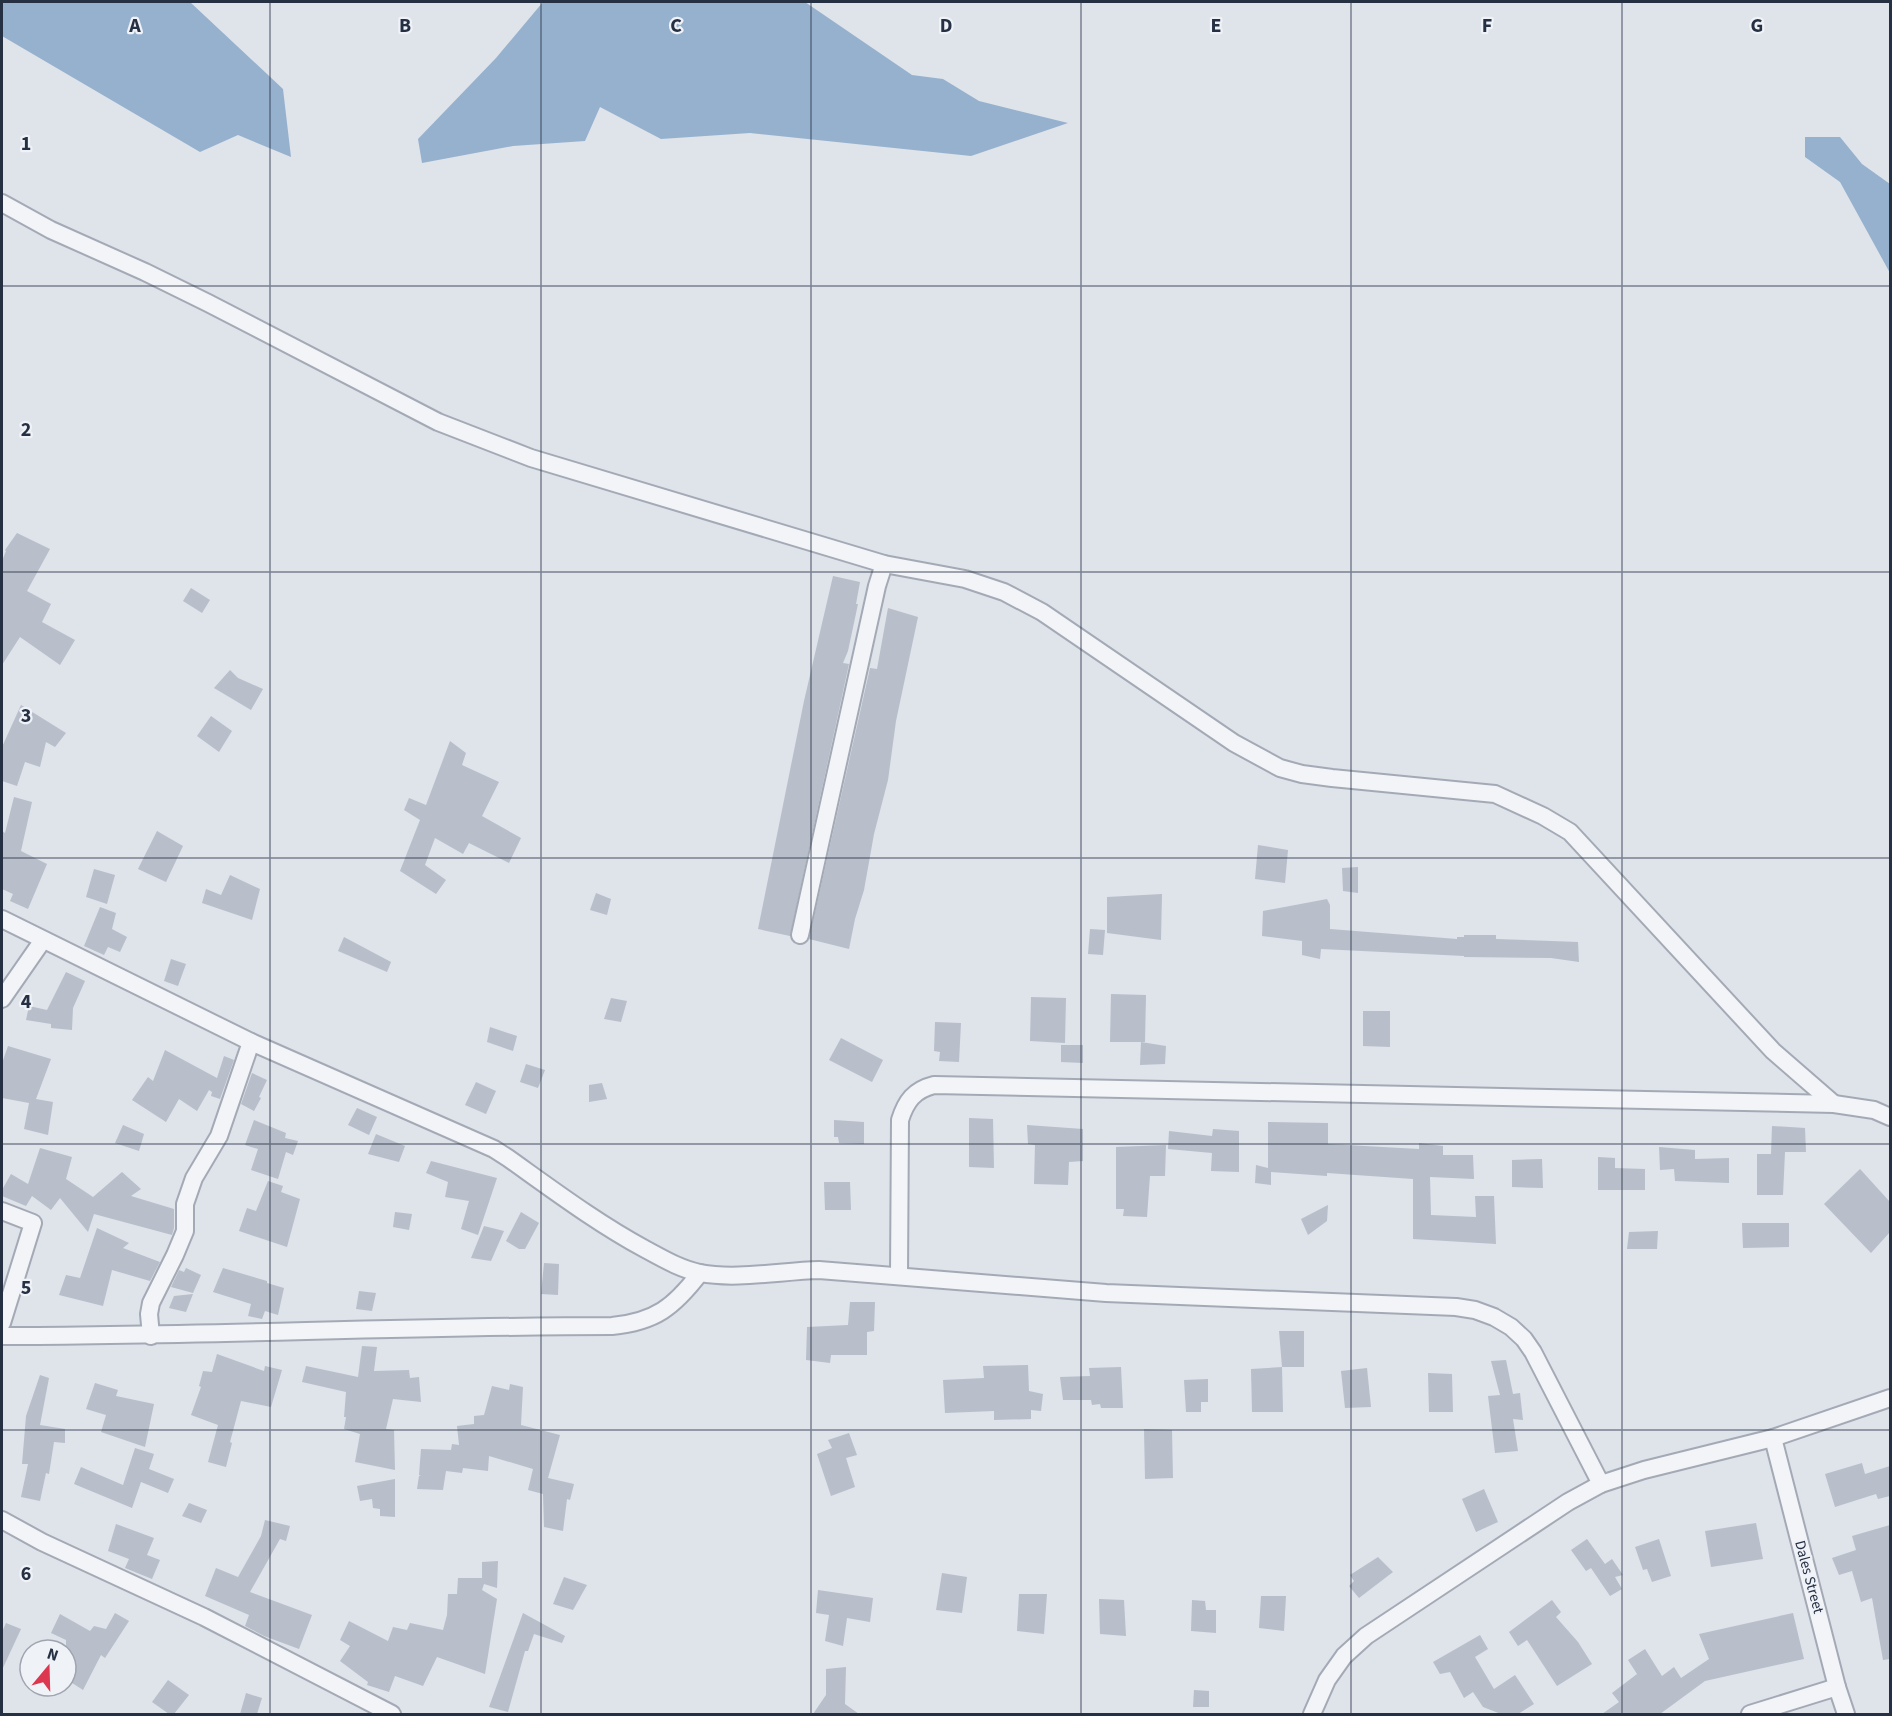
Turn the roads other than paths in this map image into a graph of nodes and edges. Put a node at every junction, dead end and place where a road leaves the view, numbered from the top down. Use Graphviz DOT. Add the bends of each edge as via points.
graph roads {
  1 [pos="2,203"];
  2 [pos="884,564"];
  3 [pos="2,919"];
  4 [pos="800,935"];
  5 [pos="43,940"];
  6 [pos="2,999"];
  7 [pos="251,1042"];
  8 [pos="1834,1104"];
  9 [pos="1890,1117"];
  10 [pos="2,1211"];
  11 [pos="700,1273"];
  12 [pos="899,1276"];
  13 [pos="2,1323"];
  14 [pos="2,1336"];
  15 [pos="151,1336"];
  16 [pos="1890,1398"];
  17 [pos="1773,1438"];
  18 [pos="1601,1484"];
  19 [pos="2,1520"];
  20 [pos="1837,1687"];
  21 [pos="392,1714"];
  22 [pos="1312,1714"];
  23 [pos="1750,1714"];
  24 [pos="1846,1714"];
  1 -- 2 [label="street" via="208,303 438,422 531,458"];
  2 -- 4 [label="street"];
  2 -- 8 [label="street" via="965,579 1004,592 1042,612 1234,743 1280,768 1332,778 1495,794 1543,816 1570,832 1773,1051"];
  3 -- 5 [label="street"];
  5 -- 6 [label="street"];
  5 -- 7 [label="street"];
  7 -- 11 [label="street" via="494,1149 612,1231"];
  7 -- 15 [label="street" via="219,1136 194,1178 185,1204 185,1231 151,1303"];
  8 -- 9 [label="street" via="1874,1110"];
  8 -- 12 [label="street" via="934,1085 921,1088 911,1097 900,1120"];
  10 -- 13 [label="street" via="33,1223"];
  11 -- 12 [label="street" via="752,1275 819,1270"];
  11 -- 15 [label="street" via="671,1306 633,1324"];
  12 -- 18 [label="street" via="1106,1293 1475,1310 1511,1327 1524,1339"];
  14 -- 15 [label="street"];
  16 -- 17 [label="street"];
  17 -- 18 [label="street"];
  17 -- 20 [label="street, Dales Street"];
  18 -- 22 [label="street" via="1366,1636 1344,1656"];
  19 -- 21 [label="street" via="204,1617"];
  20 -- 23 [label="street"];
  20 -- 24 [label="street, Dales Street"];
}
